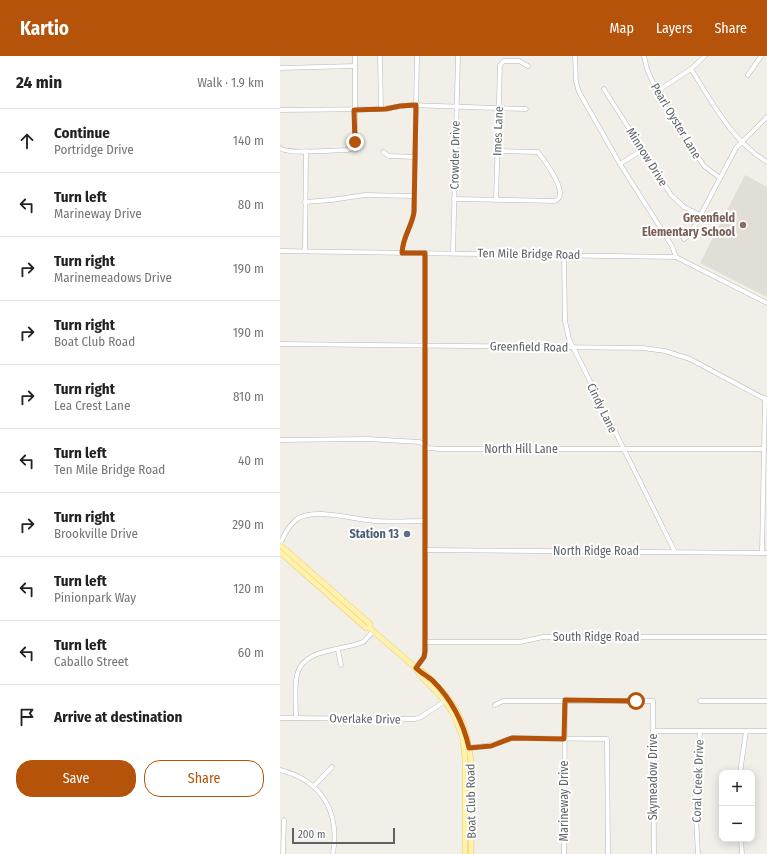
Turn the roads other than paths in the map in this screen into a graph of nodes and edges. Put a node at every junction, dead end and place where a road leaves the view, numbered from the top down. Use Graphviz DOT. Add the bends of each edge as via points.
graph roads {
  1 [pos="355,56"];
  2 [pos="380,56"];
  3 [pos="417,56"];
  4 [pos="458,56"];
  5 [pos="575,56"];
  6 [pos="644,56"];
  7 [pos="705,56"];
  8 [pos="761,56"];
  9 [pos="355,66"];
  10 [pos="528,66"];
  11 [pos="280,68"];
  12 [pos="691,69"];
  13 [pos="748,76"];
  14 [pos="604,89"];
  15 [pos="656,92"];
  16 [pos="416,105"];
  17 [pos="457,107"];
  18 [pos="499,108"];
  19 [pos="381,109"];
  20 [pos="526,109"];
  21 [pos="280,110"];
  22 [pos="354,110"];
  23 [pos="767,117"];
  24 [pos="741,142"];
  25 [pos="280,148"];
  26 [pos="498,150"];
  27 [pos="642,150"];
  28 [pos="306,151"];
  29 [pos="383,152"];
  30 [pos="415,157"];
  31 [pos="767,162"];
  32 [pos="620,164"];
  33 [pos="720,178"];
  34 [pos="414,196"];
  35 [pos="454,199"];
  36 [pos="496,200"];
  37 [pos="305,202"];
  38 [pos="700,215"];
  39 [pos="684,239"];
  40 [pos="280,251"];
  41 [pos="305,252"];
  42 [pos="402,253"];
  43 [pos="425,253"];
  44 [pos="453,253"];
  45 [pos="564,255"];
  46 [pos="676,257"];
  47 [pos="767,303"];
  48 [pos="280,344"];
  49 [pos="426,345"];
  50 [pos="572,348"];
  51 [pos="766,399"];
  52 [pos="280,440"];
  53 [pos="425,446"];
  54 [pos="623,449"];
  55 [pos="764,449"];
  56 [pos="425,521"];
  57 [pos="280,544"];
  58 [pos="425,550"];
  59 [pos="280,552"];
  60 [pos="676,552"];
  61 [pos="764,553"];
  62 [pos="372,629"];
  63 [pos="767,637"];
  64 [pos="425,642"];
  65 [pos="338,650"];
  66 [pos="341,666"];
  67 [pos="417,669"];
  68 [pos="565,700"];
  69 [pos="445,701"];
  70 [pos="700,701"];
  71 [pos="767,702"];
  72 [pos="495,705"];
  73 [pos="280,718"];
  74 [pos="296,718"];
  75 [pos="653,731"];
  76 [pos="700,731"];
  77 [pos="746,731"];
  78 [pos="767,732"];
  79 [pos="564,739"];
  80 [pos="467,748"];
  81 [pos="332,767"];
  82 [pos="280,770"];
  83 [pos="740,770"];
  84 [pos="314,786"];
  85 [pos="284,820"];
  86 [pos="741,842"];
  87 [pos="283,854"];
  88 [pos="334,854"];
  89 [pos="465,854"];
  90 [pos="471,854"];
  91 [pos="564,854"];
  92 [pos="608,854"];
  93 [pos="654,854"];
  94 [pos="698,854"];
  95 [pos="742,854"];
  1 -- 9 [label="street"];
  2 -- 19 [label="street"];
  3 -- 16 [label="street"];
  4 -- 17 [label="street, Crowder Drive"];
  5 -- 32 [label="street" via="579,92"];
  6 -- 15 [label="street, Pearl Oyster Lane"];
  7 -- 12 [label="street"];
  8 -- 13 [label="street"];
  9 -- 11 [label="street"];
  9 -- 22 [label="street"];
  10 -- 18 [label="street, Imes Lane" via="519,61 501,62"];
  12 -- 15 [label="street"];
  12 -- 24 [label="street"];
  14 -- 27 [label="street, Minnow Drive"];
  15 -- 33 [label="street, Pearl Oyster Lane" via="698,159 708,171"];
  16 -- 17 [label="street"];
  16 -- 19 [label="street"];
  16 -- 30 [label="street"];
  17 -- 18 [label="street"];
  17 -- 35 [label="street, Crowder Drive"];
  18 -- 20 [label="street"];
  18 -- 26 [label="street, Imes Lane"];
  19 -- 22 [label="street"];
  21 -- 22 [label="street"];
  22 -- 28 [label="street" via="353,148"];
  23 -- 24 [label="street"];
  24 -- 31 [label="street"];
  24 -- 33 [label="street"];
  25 -- 28 [label="street"];
  26 -- 36 [label="street, Imes Lane"];
  26 -- 36 [label="street" via="538,152 557,182 560,193 558,200 555,201"];
  27 -- 32 [label="street"];
  27 -- 38 [label="street, Minnow Drive" via="674,199"];
  28 -- 37 [label="street"];
  29 -- 30 [label="street" via="389,156"];
  30 -- 34 [label="street"];
  32 -- 46 [label="street" via="672,246"];
  33 -- 38 [label="street"];
  34 -- 37 [label="street" via="365,195"];
  34 -- 42 [label="street" via="413,217 404,238"];
  35 -- 36 [label="street"];
  35 -- 44 [label="street, Crowder Drive"];
  37 -- 41 [label="street"];
  38 -- 39 [label="street" via="690,236"];
  40 -- 41 [label="street, Ten Mile Bridge Road"];
  41 -- 42 [label="street, Ten Mile Bridge Road"];
  42 -- 43 [label="street, Ten Mile Bridge Road"];
  43 -- 44 [label="street, Ten Mile Bridge Road"];
  43 -- 49 [label="street"];
  44 -- 45 [label="street, Ten Mile Bridge Road"];
  45 -- 46 [label="street, Ten Mile Bridge Road"];
  45 -- 50 [label="street, Cindy Lane" via="565,321"];
  46 -- 47 [label="street, Ten Mile Bridge Road"];
  48 -- 49 [label="street, Greenfield Road"];
  49 -- 50 [label="street, Greenfield Road"];
  49 -- 53 [label="street"];
  50 -- 51 [label="street, Greenfield Road" via="643,348 666,351 690,359"];
  50 -- 54 [label="street, Cindy Lane"];
  51 -- 55 [label="street"];
  52 -- 53 [label="street, North Hill Lane" via="367,439 420,442"];
  53 -- 54 [label="street, North Hill Lane" via="440,449"];
  53 -- 56 [label="street"];
  54 -- 55 [label="street, North Hill Lane"];
  54 -- 60 [label="street, Cindy Lane"];
  55 -- 61 [label="street"];
  56 -- 57 [label="street" via="379,521 307,515 292,524"];
  56 -- 58 [label="street"];
  57 -- 62 [label="main road, Boat Club Road" via="370,624"];
  58 -- 60 [label="street, North Ridge Road"];
  58 -- 64 [label="street"];
  59 -- 62 [label="main road, Boat Club Road" via="366,628"];
  60 -- 61 [label="street, North Ridge Road"];
  62 -- 65 [label="street" via="365,641"];
  62 -- 67 [label="main road, Boat Club Road"];
  63 -- 64 [label="street, South Ridge Road" via="543,637 520,642"];
  64 -- 67 [label="street" via="424,657"];
  65 -- 66 [label="street"];
  65 -- 74 [label="street" via="314,654 297,673"];
  67 -- 69 [label="main road, Boat Club Road"];
  67 -- 80 [label="main road, Boat Club Road" via="449,699 461,721"];
  68 -- 72 [label="street" via="503,701"];
  68 -- 75 [label="street, Skymeadow Drive" via="653,701"];
  68 -- 79 [label="street, Marineway Drive"];
  69 -- 74 [label="street, Overlake Drive" via="415,719"];
  69 -- 80 [label="main road, Boat Club Road"];
  70 -- 71 [label="street"];
  73 -- 74 [label="street, Overlake Drive"];
  75 -- 76 [label="street"];
  75 -- 93 [label="street, Skymeadow Drive"];
  76 -- 77 [label="street"];
  76 -- 94 [label="street, Coral Creek Drive" via="695,798"];
  77 -- 78 [label="street"];
  77 -- 83 [label="street"];
  79 -- 80 [label="street" via="512,738 491,746"];
  79 -- 91 [label="street, Marineway Drive"];
  79 -- 92 [label="street" via="607,739"];
  80 -- 89 [label="main road, Boat Club Road"];
  80 -- 90 [label="main road, Boat Club Road"];
  81 -- 84 [label="street"];
  82 -- 84 [label="street" via="296,775"];
  84 -- 88 [label="street" via="330,807"];
  85 -- 87 [label="street"];
  86 -- 95 [label="street"];
}
